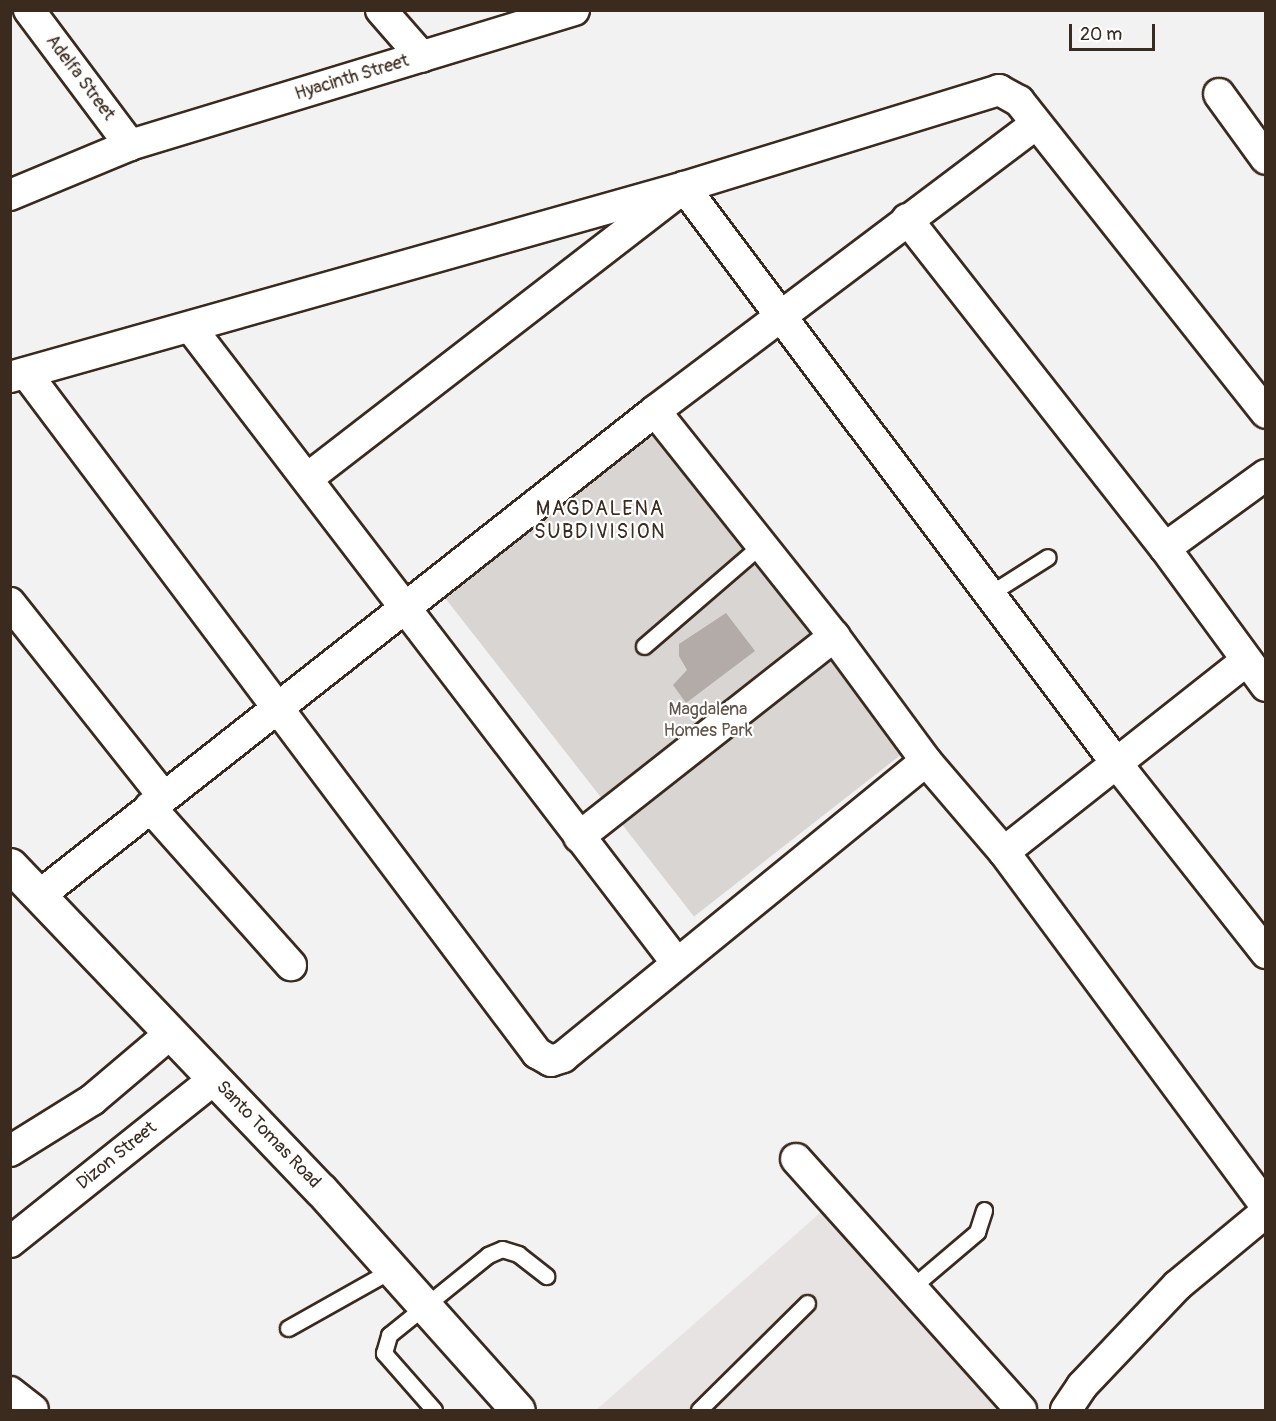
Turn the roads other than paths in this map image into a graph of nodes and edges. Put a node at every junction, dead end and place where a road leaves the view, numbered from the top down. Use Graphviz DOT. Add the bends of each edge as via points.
graph roads {
  1 [pos="29,10"];
  2 [pos="381,10"];
  3 [pos="574,10"];
  4 [pos="422,57"];
  5 [pos="1219,94"];
  6 [pos="1036,124"];
  7 [pos="130,145"];
  8 [pos="1266,159"];
  9 [pos="684,187"];
  10 [pos="10,195"];
  11 [pos="908,219"];
  12 [pos="780,319"];
  13 [pos="191,328"];
  14 [pos="18,375"];
  15 [pos="655,411"];
  16 [pos="1266,413"];
  17 [pos="1266,476"];
  18 [pos="308,478"];
  19 [pos="761,545"];
  20 [pos="1166,548"];
  21 [pos="1048,557"];
  22 [pos="991,593"];
  23 [pos="10,603"];
  24 [pos="404,607"];
  25 [pos="834,636"];
  26 [pos="644,646"];
  27 [pos="1246,661"];
  28 [pos="1266,686"];
  29 [pos="278,707"];
  30 [pos="926,761"];
  31 [pos="1117,764"];
  32 [pos="156,802"];
  33 [pos="579,837"];
  34 [pos="1004,852"];
  35 [pos="10,865"];
  36 [pos="40,895"];
  37 [pos="1266,953"];
  38 [pos="676,962"];
  39 [pos="291,965"];
  40 [pos="171,1033"];
  41 [pos="214,1079"];
  42 [pos="10,1151"];
  43 [pos="796,1159"];
  44 [pos="1266,1206"];
  45 [pos="984,1210"];
  46 [pos="1266,1212"];
  47 [pos="14,1232"];
  48 [pos="393,1269"];
  49 [pos="546,1276"];
  50 [pos="911,1288"];
  51 [pos="807,1303"];
  52 [pos="428,1306"];
  53 [pos="288,1328"];
  54 [pos="10,1392"];
  55 [pos="33,1410"];
  56 [pos="434,1410"];
  57 [pos="518,1410"];
  58 [pos="699,1410"];
  59 [pos="1021,1410"];
  60 [pos="1066,1410"];
  1 -- 7 [label="street, Adelfa Street"];
  2 -- 4 [label="street"];
  3 -- 4 [label="street, Hyacinth Street"];
  4 -- 7 [label="street, Hyacinth Street"];
  5 -- 8 [label="street"];
  6 -- 9 [label="street" via="1019,101 999,90"];
  6 -- 11 [label="street"];
  6 -- 16 [label="street"];
  7 -- 10 [label="street, Hyacinth Street"];
  9 -- 12 [label="street"];
  9 -- 13 [label="street"];
  9 -- 18 [label="street"];
  11 -- 12 [label="street"];
  11 -- 20 [label="street"];
  12 -- 15 [label="street"];
  12 -- 22 [label="street"];
  13 -- 14 [label="street"];
  13 -- 18 [label="street"];
  14 -- 29 [label="street"];
  15 -- 19 [label="street"];
  15 -- 24 [label="street"];
  17 -- 20 [label="street"];
  18 -- 24 [label="street"];
  19 -- 25 [label="street"];
  19 -- 26 [label="lane"];
  20 -- 27 [label="street"];
  21 -- 22 [label="lane"];
  22 -- 31 [label="street"];
  23 -- 32 [label="street"];
  24 -- 29 [label="street"];
  24 -- 33 [label="street"];
  25 -- 30 [label="street"];
  25 -- 33 [label="street"];
  27 -- 28 [label="street"];
  27 -- 31 [label="street"];
  29 -- 32 [label="street"];
  29 -- 38 [label="street" via="537,1053 551,1061 563,1057"];
  30 -- 34 [label="street"];
  30 -- 38 [label="street"];
  31 -- 34 [label="street"];
  31 -- 37 [label="street"];
  32 -- 36 [label="street"];
  32 -- 39 [label="street"];
  33 -- 38 [label="street"];
  34 -- 44 [label="street"];
  35 -- 36 [label="street, Santo Tomas Road"];
  36 -- 40 [label="street, Santo Tomas Road"];
  40 -- 41 [label="street, Santo Tomas Road"];
  40 -- 42 [label="street" via="92,1100"];
  41 -- 47 [label="street, Dizon Street"];
  41 -- 48 [label="street, Santo Tomas Road"];
  43 -- 50 [label="street"];
  45 -- 50 [label="lane" via="977,1232"];
  46 -- 60 [label="street" via="1178,1285 1082,1386"];
  48 -- 52 [label="street, Santo Tomas Road"];
  48 -- 53 [label="lane"];
  49 -- 52 [label="lane" via="518,1254 502,1249 488,1255"];
  50 -- 59 [label="street"];
  51 -- 58 [label="lane"];
  52 -- 56 [label="lane" via="389,1335 384,1353"];
  52 -- 57 [label="street, Santo Tomas Road"];
  54 -- 55 [label="street"];
}
